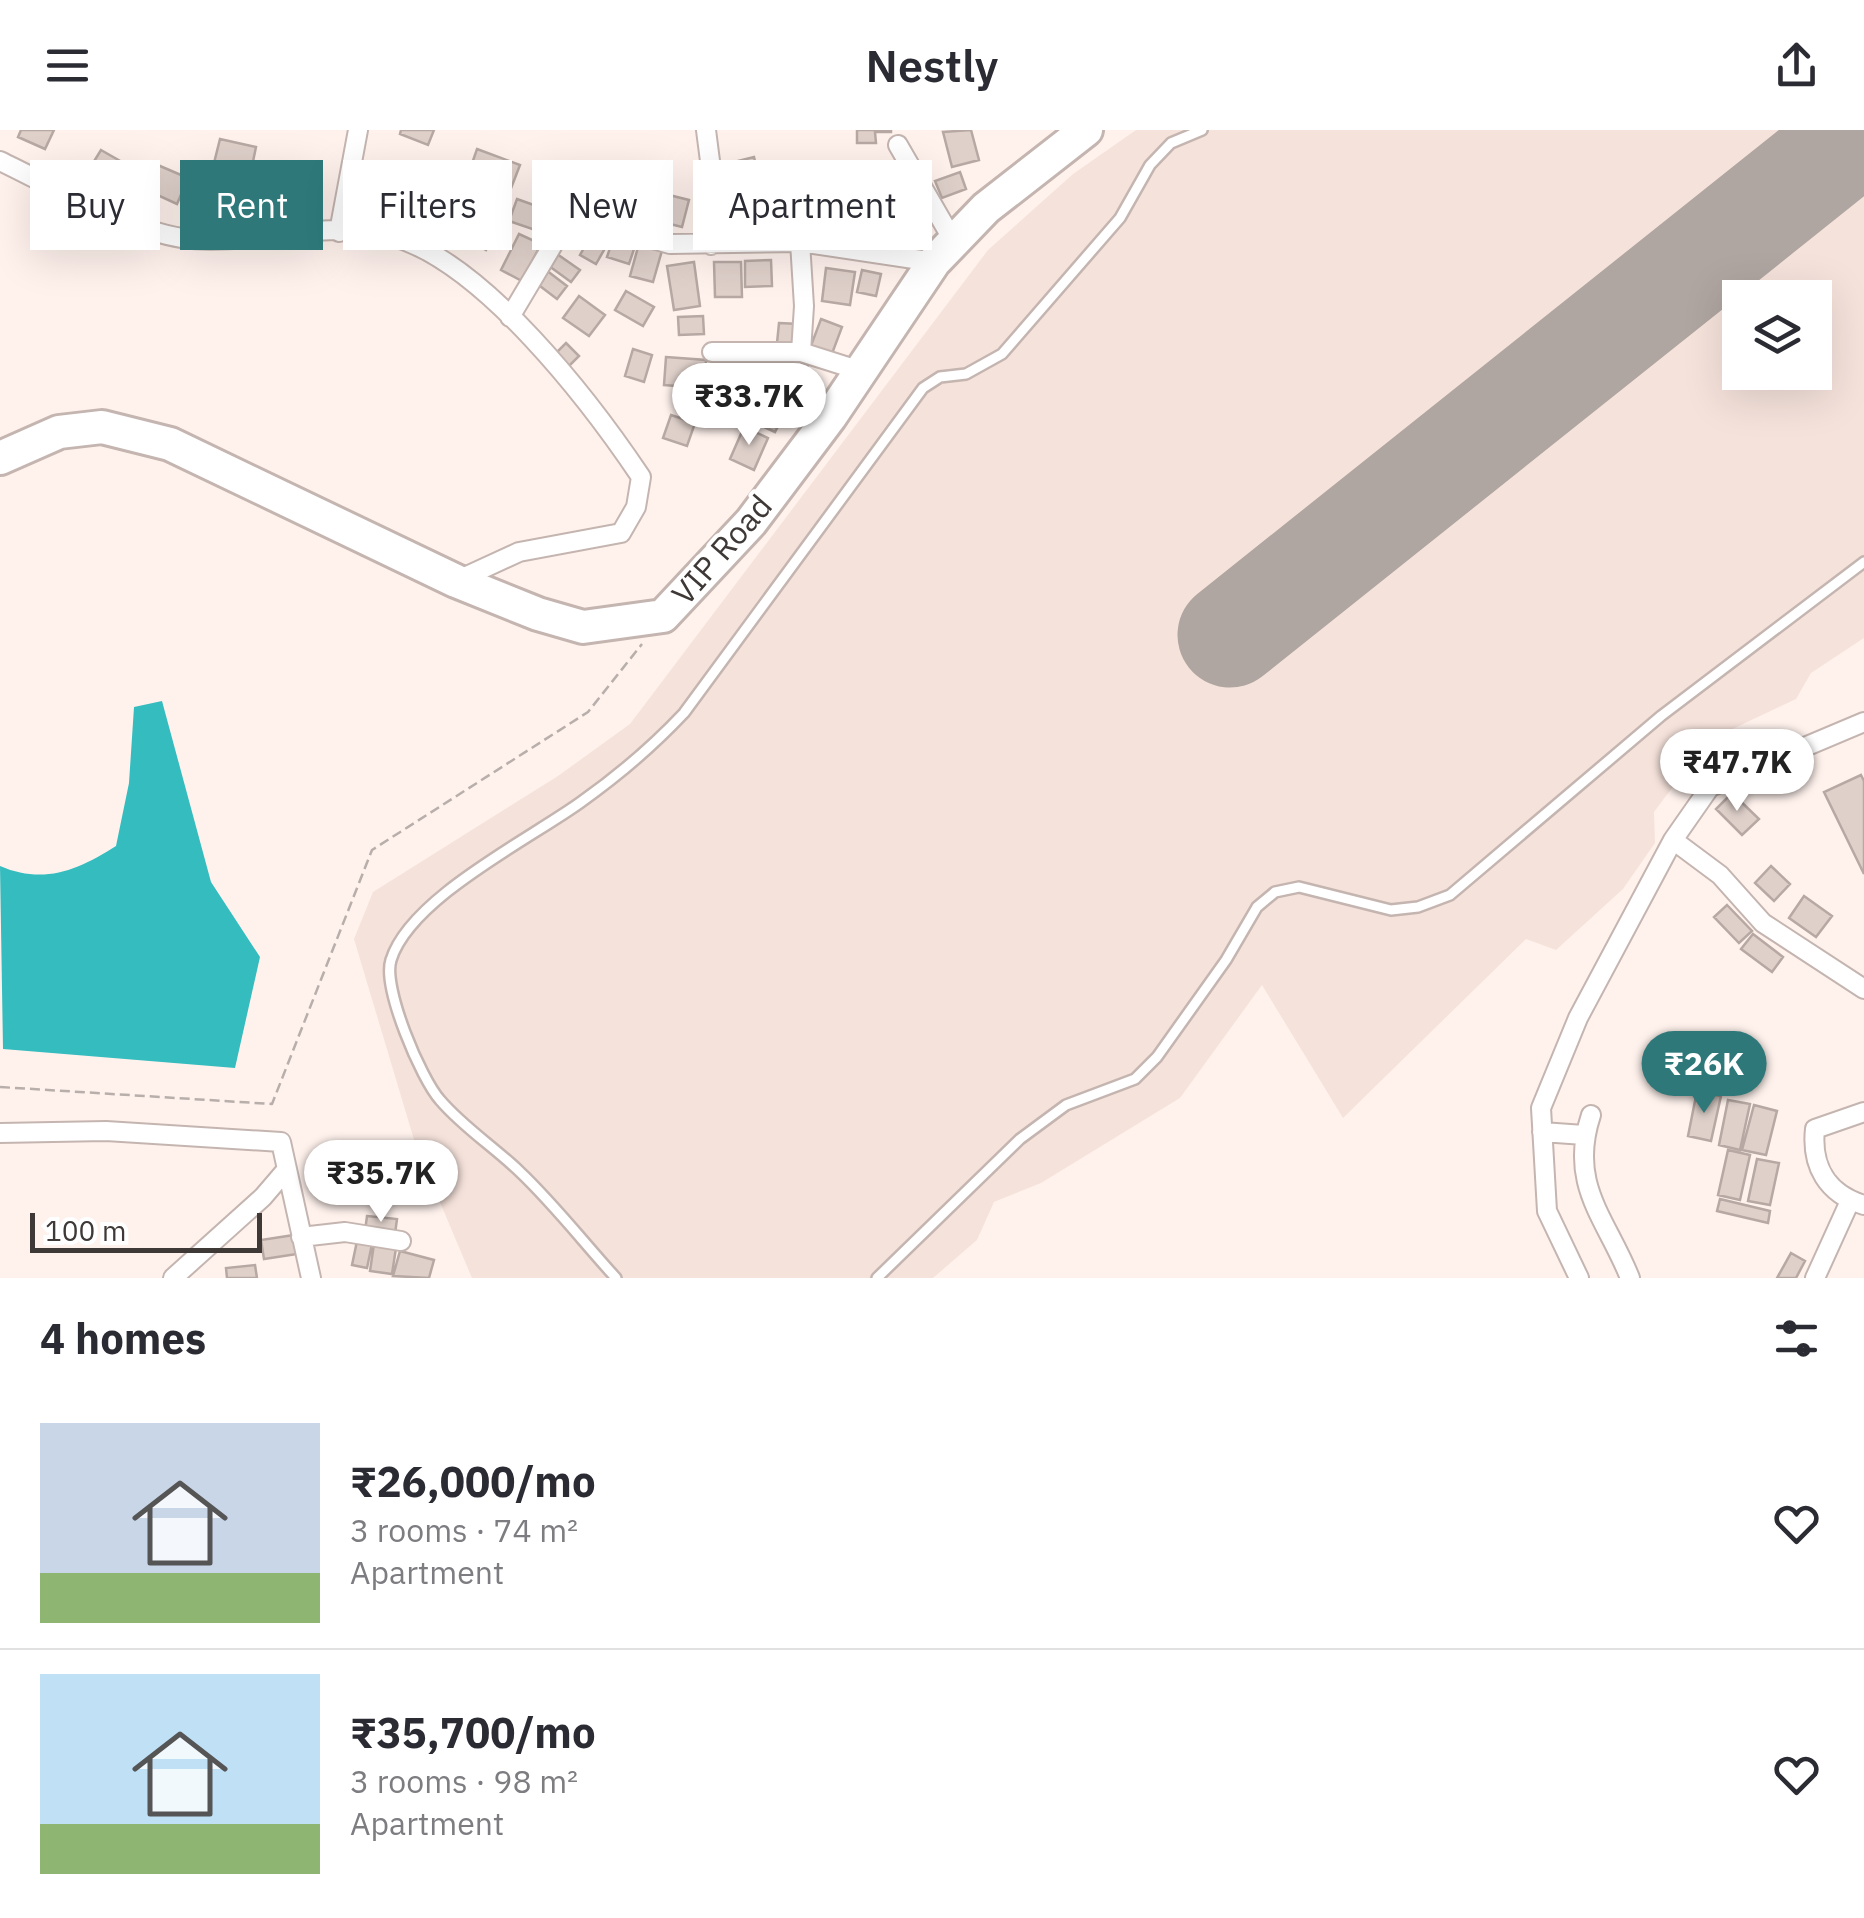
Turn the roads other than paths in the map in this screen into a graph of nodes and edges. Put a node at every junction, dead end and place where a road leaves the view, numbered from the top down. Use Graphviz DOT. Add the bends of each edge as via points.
graph roads {
  1 [pos="358,130"];
  2 [pos="706,130"];
  3 [pos="1086,130"];
  4 [pos="1202,130"];
  5 [pos="898,145"];
  6 [pos="710,160"];
  7 [pos="0,161"];
  8 [pos="340,232"];
  9 [pos="550,250"];
  10 [pos="800,250"];
  11 [pos="915,250"];
  12 [pos="944,252"];
  13 [pos="510,317"];
  14 [pos="712,352"];
  15 [pos="800,352"];
  16 [pos="861,371"];
  17 [pos="0,458"];
  18 [pos="1864,562"];
  19 [pos="456,581"];
  20 [pos="1864,722"];
  21 [pos="1673,840"];
  22 [pos="1864,988"];
  23 [pos="1864,1112"];
  24 [pos="1591,1115"];
  25 [pos="0,1132"];
  26 [pos="1542,1132"];
  27 [pos="1584,1135"];
  28 [pos="286,1170"];
  29 [pos="1857,1202"];
  30 [pos="302,1236"];
  31 [pos="401,1241"];
  32 [pos="173,1278"];
  33 [pos="311,1278"];
  34 [pos="616,1278"];
  35 [pos="877,1278"];
  36 [pos="1580,1278"];
  37 [pos="1630,1278"];
  38 [pos="1815,1278"];
  1 -- 8 [label="street"];
  2 -- 6 [label="street"];
  3 -- 12 [label="highway, VIP Road" via="1016,183"];
  4 -- 34 [label="lane" via="1171,143 1150,165 1120,218 1002,354 922,388 684,713 646,753 479,868 400,941 390,984 439,1100 521,1172"];
  5 -- 12 [label="street"];
  7 -- 8 [label="street" via="98,209 181,238"];
  8 -- 13 [label="street" via="394,237 475,280"];
  9 -- 13 [label="street"];
  10 -- 15 [label="street"];
  11 -- 12 [label="street"];
  12 -- 16 [label="highway, VIP Road"];
  13 -- 19 [label="street" via="608,428 641,477 636,508 621,532 518,552"];
  14 -- 15 [label="street"];
  15 -- 16 [label="street"];
  16 -- 19 [label="highway, VIP Road" via="751,522 663,616 583,627"];
  17 -- 19 [label="highway, VIP Road" via="59,432 102,427 170,444"];
  18 -- 35 [label="lane" via="1660,716 1450,894 1418,908 1391,910 1299,887 1275,892 1257,907 1226,960 1135,1079 1066,1105 1020,1139"];
  20 -- 21 [label="street" via="1710,787"];
  21 -- 22 [label="street" via="1720,874 1763,923"];
  21 -- 26 [label="street" via="1578,1018 1540,1108"];
  23 -- 29 [label="street" via="1816,1129 1813,1149 1818,1172"];
  24 -- 27 [label="street"];
  25 -- 28 [label="street" via="281,1142"];
  26 -- 27 [label="street"];
  26 -- 36 [label="street" via="1547,1211"];
  27 -- 37 [label="street" via="1583,1177"];
  28 -- 30 [label="street"];
  28 -- 32 [label="street"];
  29 -- 38 [label="street"];
  30 -- 31 [label="street" via="345,1232"];
  30 -- 33 [label="street"];
}
